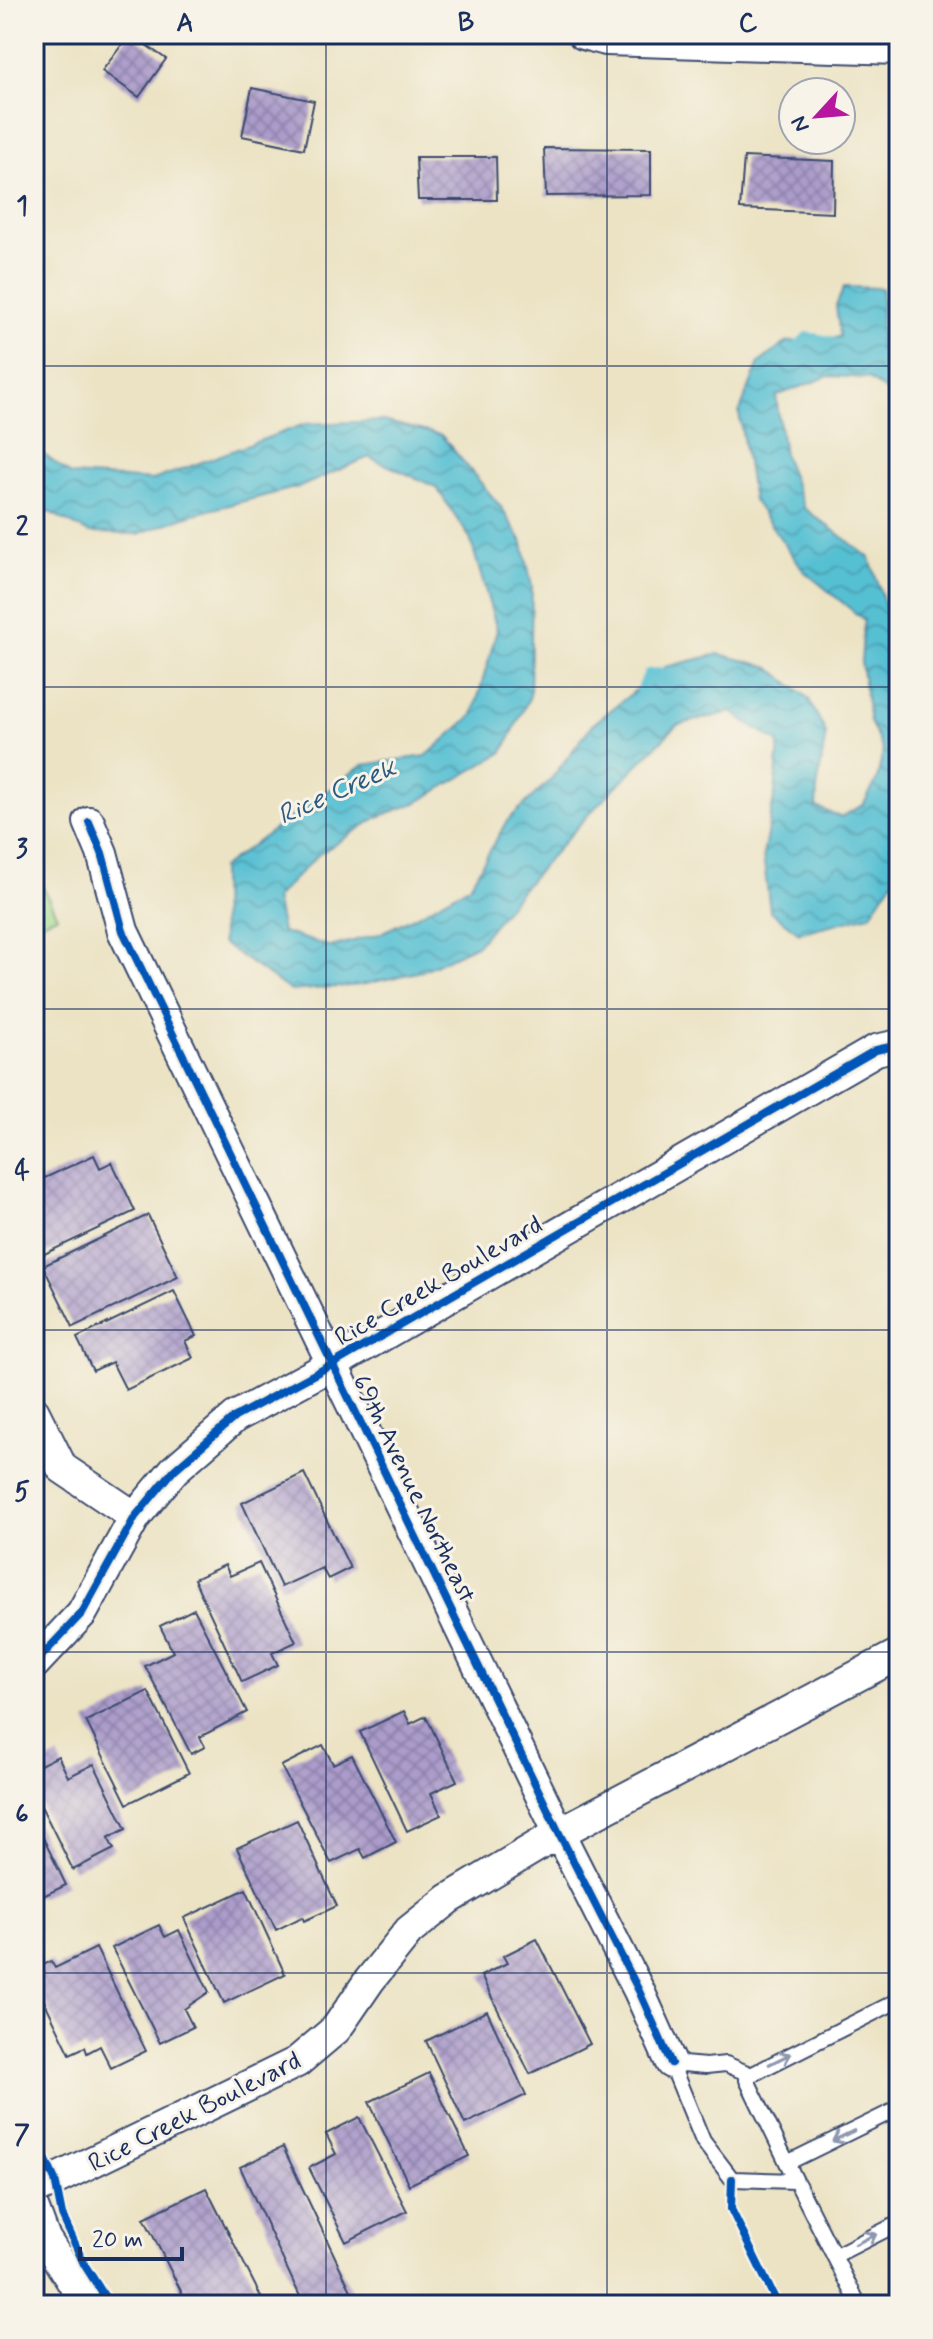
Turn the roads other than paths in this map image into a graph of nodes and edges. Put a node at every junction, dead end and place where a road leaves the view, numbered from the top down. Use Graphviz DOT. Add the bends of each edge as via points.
graph roads {
  1 [pos="583,34"];
  2 [pos="899,49"];
  3 [pos="89,822"];
  4 [pos="899,1045"];
  5 [pos="333,1364"];
  6 [pos="34,1412"];
  7 [pos="135,1517"];
  8 [pos="899,1654"];
  9 [pos="34,1664"];
  10 [pos="559,1833"];
  11 [pos="899,2000"];
  12 [pos="671,2063"];
  13 [pos="749,2074"];
  14 [pos="899,2108"];
  15 [pos="787,2163"];
  16 [pos="796,2181"];
  17 [pos="34,2190"];
  18 [pos="34,2210"];
  19 [pos="899,2223"];
  20 [pos="834,2256"];
  21 [pos="87,2305"];
  22 [pos="859,2305"];
  1 -- 2 [label="street" via="606,40"];
  3 -- 5 [label="street, 69th Avenue Northeast" via="123,931"];
  4 -- 5 [label="street, Rice Creek Boulevard" via="876,1050"];
  5 -- 7 [label="street, Rice Creek Boulevard" via="235,1417 174,1470"];
  5 -- 10 [label="street, 69th Avenue Northeast"];
  6 -- 7 [label="street" via="62,1468"];
  7 -- 9 [label="street, Rice Creek Boulevard" via="82,1613"];
  8 -- 10 [label="street, Rice Creek Boulevard"];
  10 -- 12 [label="street, 69th Avenue Northeast"];
  10 -- 17 [label="street, Rice Creek Boulevard" via="449,1899 409,1931 336,2029 297,2062"];
  13 -- 11 [label="lane, one-way"];
  12 -- 13 [label="lane" via="726,2064"];
  12 -- 16 [label="lane" via="703,2141 732,2179"];
  13 -- 15 [label="lane" via="747,2080"];
  14 -- 15 [label="lane, one-way"];
  15 -- 16 [label="lane"];
  16 -- 20 [label="lane"];
  18 -- 21 [label="street" via="44,2237"];
  20 -- 19 [label="lane, one-way"];
  20 -- 22 [label="lane"];
}
